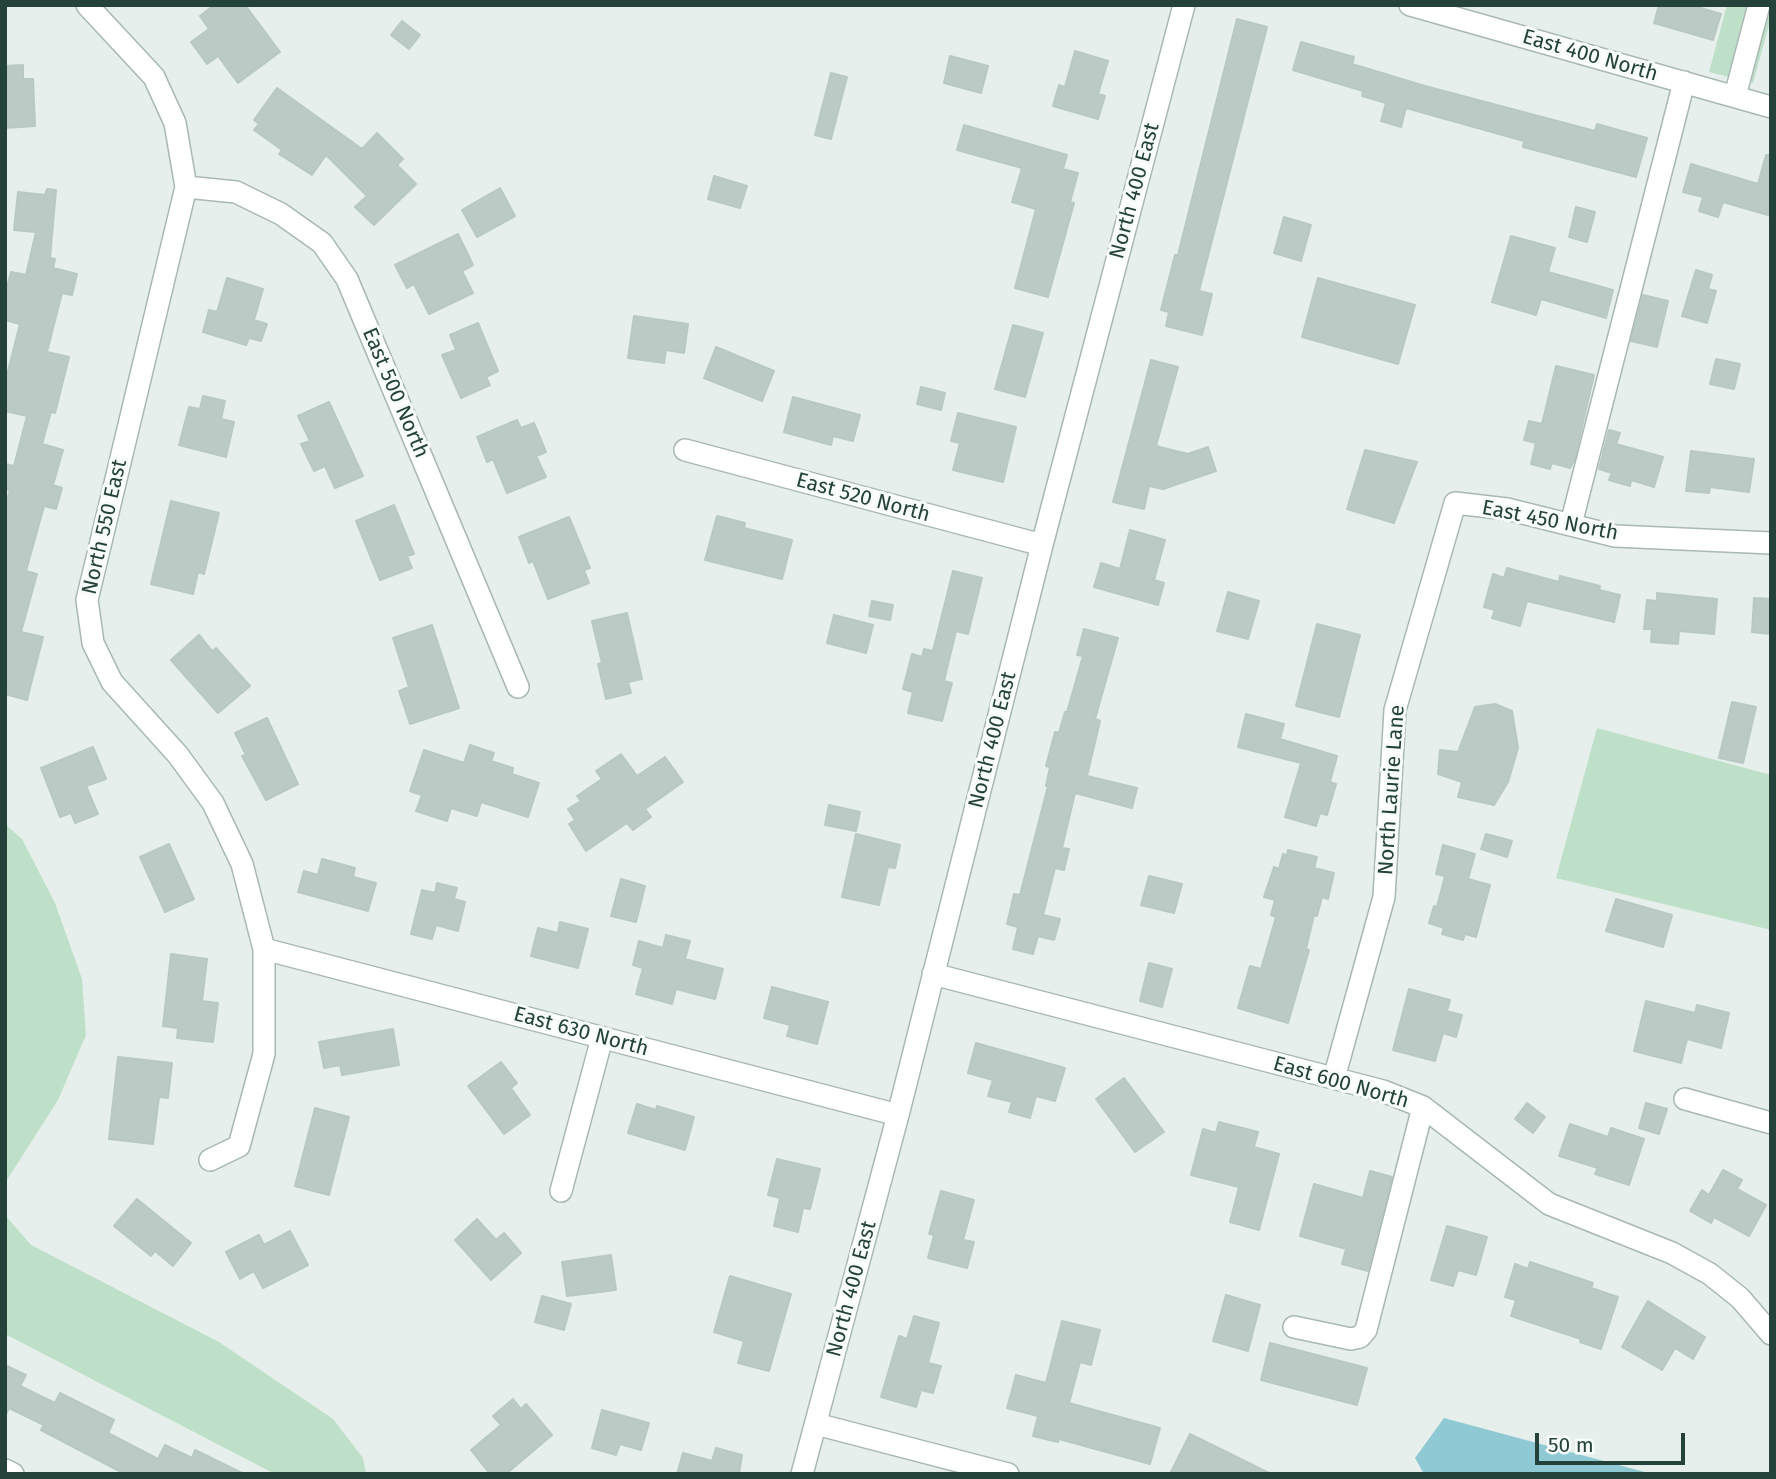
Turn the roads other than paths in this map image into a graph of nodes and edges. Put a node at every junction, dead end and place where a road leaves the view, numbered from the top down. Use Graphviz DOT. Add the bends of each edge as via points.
graph roads {
  1 [pos="87,5"];
  2 [pos="1184,5"];
  3 [pos="1410,5"];
  4 [pos="1759,5"];
  5 [pos="1684,82"];
  6 [pos="1735,96"];
  7 [pos="1771,107"];
  8 [pos="186,187"];
  9 [pos="685,450"];
  10 [pos="1455,503"];
  11 [pos="1571,524"];
  12 [pos="1771,543"];
  13 [pos="1042,545"];
  14 [pos="518,687"];
  15 [pos="264,950"];
  16 [pos="933,974"];
  17 [pos="602,1038"];
  18 [pos="1334,1078"];
  19 [pos="1685,1099"];
  20 [pos="1423,1107"];
  21 [pos="898,1115"];
  22 [pos="1771,1123"];
  23 [pos="210,1160"];
  24 [pos="561,1191"];
  25 [pos="1294,1327"];
  26 [pos="1771,1334"];
  27 [pos="816,1424"];
  28 [pos="5,1469"];
  29 [pos="13,1474"];
  30 [pos="802,1474"];
  31 [pos="1008,1474"];
  1 -- 8 [label="street" via="154,76 174,123"];
  2 -- 13 [label="street, North 400 East"];
  3 -- 5 [label="street, East 400 North"];
  4 -- 6 [label="street"];
  5 -- 6 [label="street, East 400 North"];
  5 -- 11 [label="street"];
  6 -- 7 [label="street, East 400 North"];
  8 -- 14 [label="street, East 500 North" via="236,192 281,214 322,243 347,279"];
  8 -- 15 [label="street, North 550 East" via="87,600 93,643 112,682 178,755 213,803 242,864"];
  9 -- 13 [label="street, East 520 North"];
  10 -- 11 [label="street, East 450 North"];
  10 -- 18 [label="street, North Laurie Lane" via="1395,710 1384,897"];
  11 -- 12 [label="street, East 450 North" via="1615,536"];
  13 -- 16 [label="street, North 400 East"];
  15 -- 17 [label="street, East 630 North"];
  15 -- 23 [label="street, North 550 East" via="264,1054 239,1146"];
  16 -- 18 [label="street, East 600 North"];
  16 -- 21 [label="street, North 400 East"];
  17 -- 21 [label="street, East 630 North"];
  17 -- 24 [label="street"];
  18 -- 20 [label="street, East 600 North"];
  19 -- 22 [label="street"];
  20 -- 25 [label="street" via="1366,1330 1351,1339"];
  20 -- 26 [label="street, East 600 North" via="1549,1204 1672,1253 1710,1274 1740,1298"];
  21 -- 27 [label="street, North 400 East"];
  27 -- 30 [label="street, North 400 East"];
  27 -- 31 [label="street"];
  28 -- 29 [label="street"];
}
